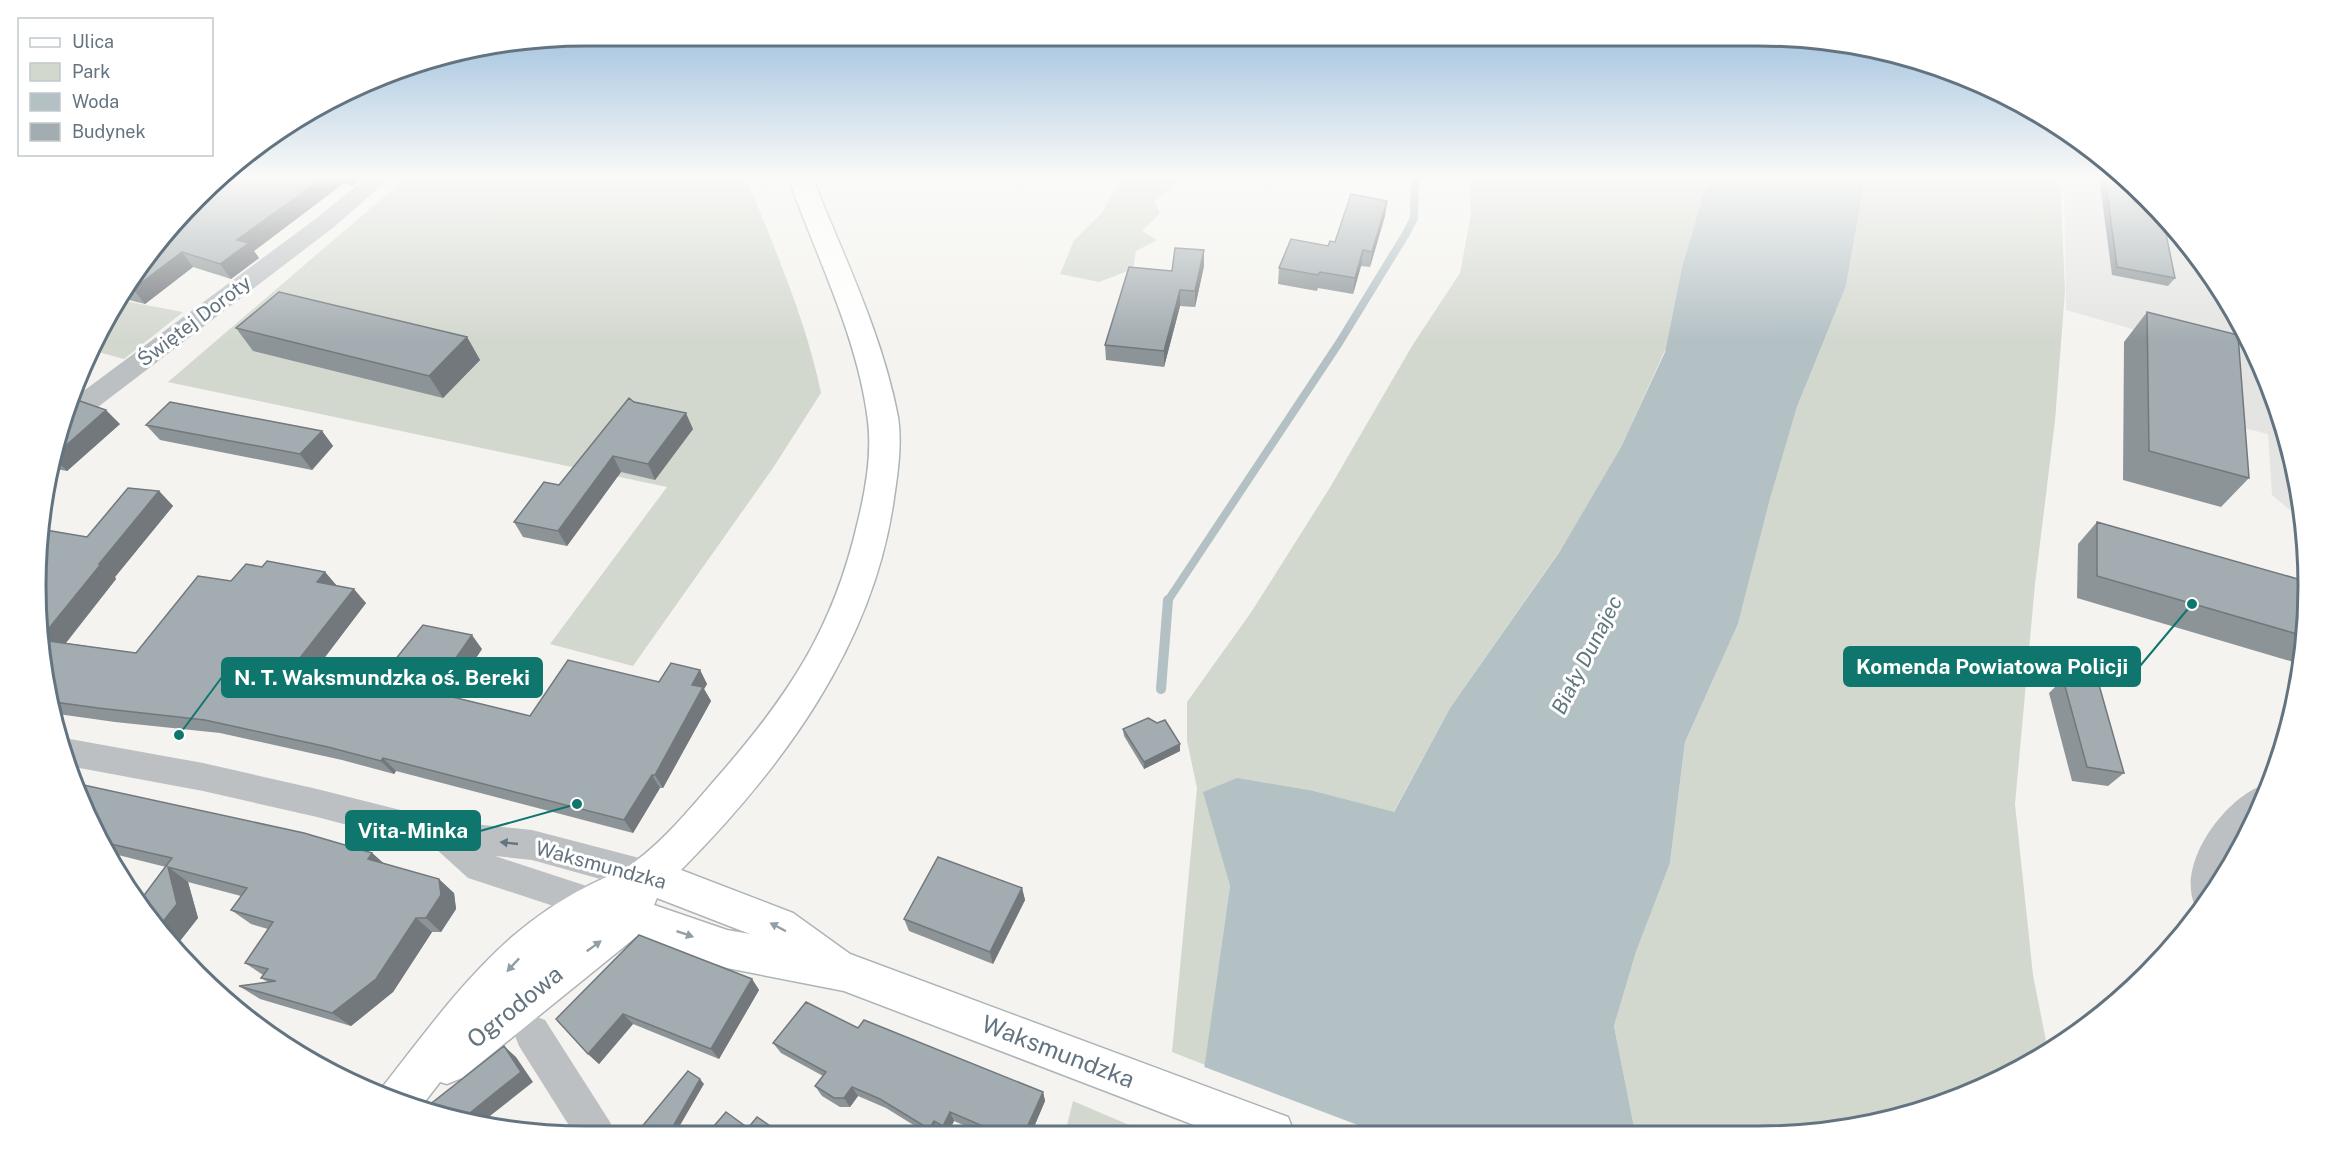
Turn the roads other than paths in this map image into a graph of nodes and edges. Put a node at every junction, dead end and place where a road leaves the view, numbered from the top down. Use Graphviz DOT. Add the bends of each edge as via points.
graph roads {
  1 [pos="312,232"];
  2 [pos="820,232"];
  3 [pos="85,391"];
  4 [pos="73,754"];
  5 [pos="2245,817"];
  6 [pos="444,836"];
  7 [pos="647,876"];
  8 [pos="2206,887"];
  9 [pos="611,909"];
  10 [pos="844,971"];
  11 [pos="532,1033"];
  12 [pos="407,1095"];
  13 [pos="591,1126"];
  14 [pos="1254,1126"];
  1 -- 3 [label="street, Świętej Doroty"];
  2 -- 7 [label="street" via="866,354 883,420 881,480 871,540 852,604 821,670 748,770"];
  4 -- 6 [label="street, Waksmundzka" via="203,777"];
  5 -- 8 [label="street" via="2220,843 2207,864"];
  7 -- 6 [label="street, Waksmundzka, one-way" via="532,845"];
  6 -- 9 [label="street, Waksmundzka" via="480,867"];
  7 -- 9 [label="street"];
  10 -- 7 [label="street, Waksmundzka, one-way" via="779,926"];
  9 -- 10 [label="street, Waksmundzka, one-way" via="727,949"];
  9 -- 12 [label="street, Ogrodowa" via="605,938"];
  10 -- 14 [label="street, Waksmundzka"];
  11 -- 13 [label="street"];
}
